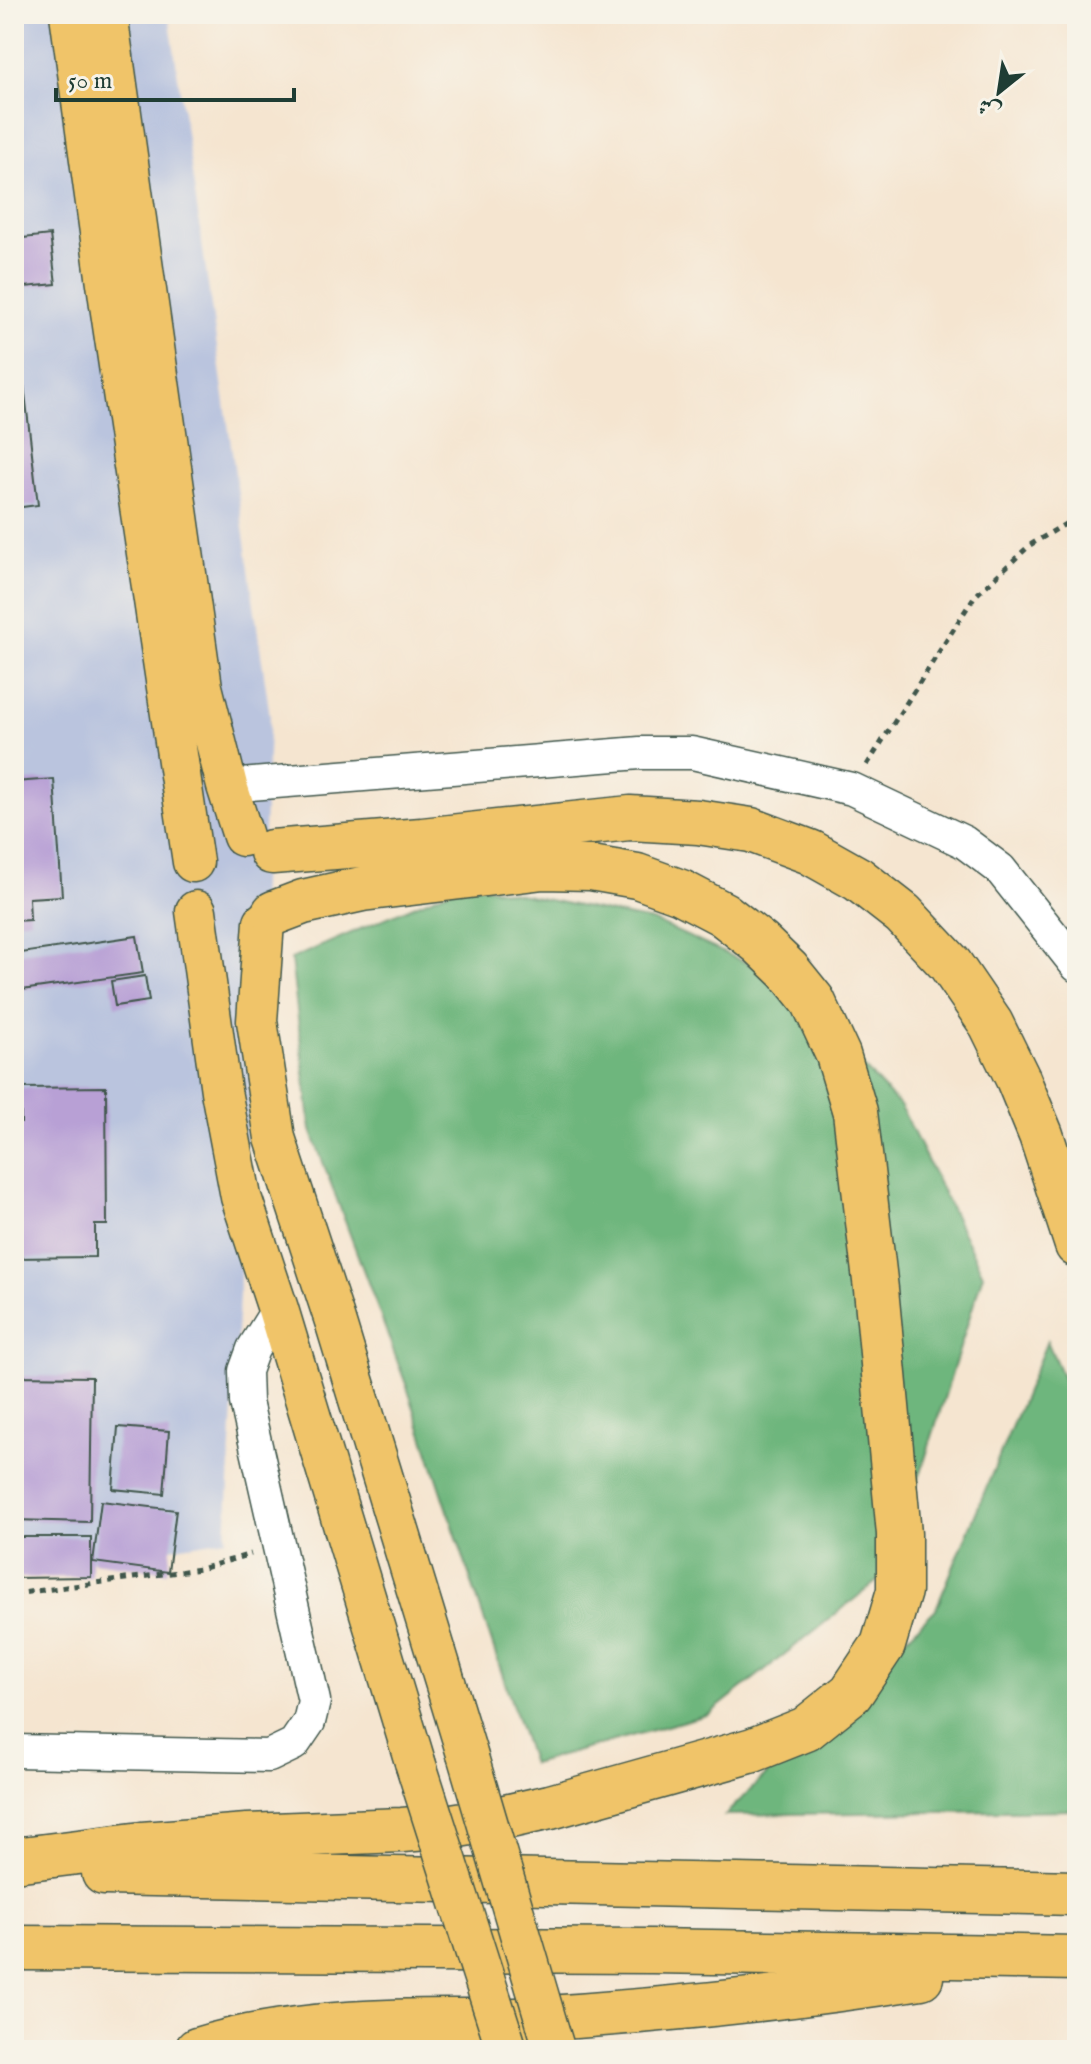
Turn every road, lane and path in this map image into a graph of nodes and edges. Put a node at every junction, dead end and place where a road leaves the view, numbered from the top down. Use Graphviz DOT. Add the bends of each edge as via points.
graph roads {
  1 [pos="70,14"];
  2 [pos="107,14"];
  3 [pos="1077,517"];
  4 [pos="227,786"];
  5 [pos="852,789"];
  6 [pos="258,844"];
  7 [pos="193,862"];
  8 [pos="196,911"];
  9 [pos="269,918"];
  10 [pos="1077,966"];
  11 [pos="1077,1245"];
  12 [pos="278,1309"];
  13 [pos="279,1546"];
  14 [pos="14,1594"];
  15 [pos="14,1751"];
  16 [pos="14,1860"];
  17 [pos="14,1872"];
  18 [pos="1077,1893"];
  19 [pos="14,1948"];
  20 [pos="1062,1957"];
  21 [pos="554,2047"];
  22 [pos="197,2050"];
  23 [pos="507,2050"];
  1 -- 7 [label="main road"];
  2 -- 4 [label="main road" via="202,687"];
  3 -- 5 [label="path" via="1030,545 974,597"];
  4 -- 5 [label="street" via="692,753"];
  4 -- 6 [label="main road"];
  5 -- 10 [label="street" via="964,842 1000,869"];
  6 -- 7 [label="main road" via="228,836 202,849"];
  6 -- 9 [label="main road" via="281,866 284,882 282,898"];
  6 -- 11 [label="highway" via="422,840 630,818 751,830 810,852 858,879 903,914 950,964 991,1024 1041,1135"];
  7 -- 8 [label="main road" via="188,887"];
  8 -- 9 [label="main road" via="207,922 235,932 251,930"];
  8 -- 12 [label="main road" via="241,1197"];
  9 -- 16 [label="highway" via="303,902 362,889 543,867 591,868 637,876 681,892 723,914 788,970 813,1001 838,1055 855,1112 898,1518 899,1591 883,1645 851,1693 806,1729 753,1750 550,1807 464,1824 142,1844"];
  9 -- 21 [label="main road, bridge" via="257,1021 275,1138"];
  12 -- 13 [label="street" via="245,1371 246,1402"];
  12 -- 23 [label="main road, bridge"];
  13 -- 14 [label="path" via="200,1569"];
  13 -- 15 [label="street" via="314,1701 309,1722 294,1744 269,1756"];
  17 -- 18 [label="highway"];
  19 -- 20 [label="highway"];
  20 -- 22 [label="highway" via="663,2009 330,2025"];
}
